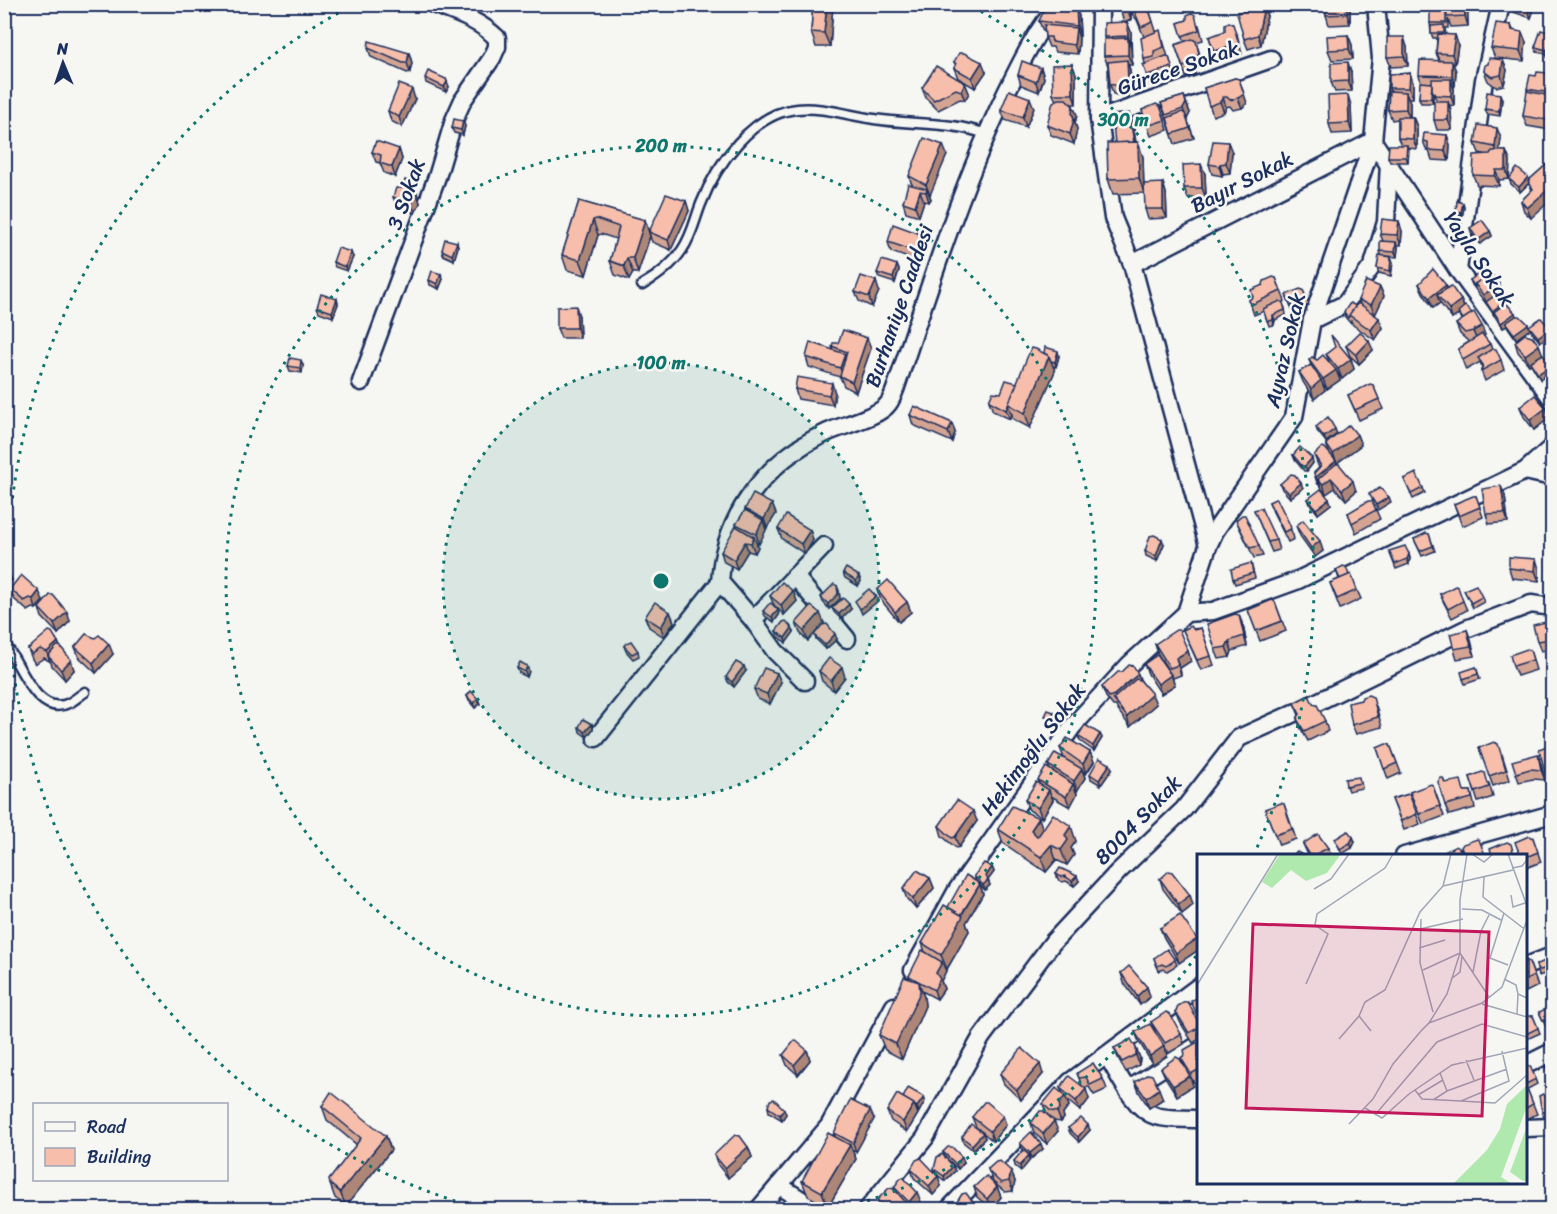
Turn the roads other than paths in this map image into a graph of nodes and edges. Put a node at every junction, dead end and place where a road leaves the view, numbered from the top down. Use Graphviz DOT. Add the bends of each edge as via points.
graph roads {
  1 [pos="433,4"];
  2 [pos="1059,4"];
  3 [pos="1100,4"];
  4 [pos="1376,4"];
  5 [pos="1501,4"];
  6 [pos="1271,59"];
  7 [pos="1099,119"];
  8 [pos="986,134"];
  9 [pos="1372,141"];
  10 [pos="1389,163"];
  11 [pos="1132,264"];
  12 [pos="1458,270"];
  13 [pos="642,285"];
  14 [pos="1312,320"];
  15 [pos="361,382"];
  16 [pos="1552,399"];
  17 [pos="1552,447"];
  18 [pos="1525,471"];
  19 [pos="1552,477"];
  20 [pos="824,546"];
  21 [pos="1208,546"];
  22 [pos="795,576"];
  23 [pos="720,582"];
  24 [pos="1552,607"];
  25 [pos="1186,614"];
  26 [pos="753,620"];
  27 [pos="847,639"];
  28 [pos="4,643"];
  29 [pos="805,681"];
  30 [pos="85,692"];
  31 [pos="596,738"];
  32 [pos="1552,814"];
  33 [pos="1436,851"];
  34 [pos="1412,854"];
  35 [pos="1552,956"];
  36 [pos="1527,966"];
  37 [pos="1197,988"];
  38 [pos="1197,1045"];
  39 [pos="1552,1052"];
  40 [pos="1107,1055"];
  41 [pos="1527,1064"];
  42 [pos="1128,1090"];
  43 [pos="1197,1119"];
  44 [pos="1552,1127"];
  45 [pos="1527,1128"];
  46 [pos="780,1186"];
  47 [pos="758,1209"];
  48 [pos="817,1209"];
  49 [pos="867,1209"];
  50 [pos="948,1209"];
  1 -- 15 [label="street, 3 Sokak" via="489,30 497,47 454,120"];
  2 -- 8 [label="street, Burhaniye Caddesi" via="1026,50"];
  3 -- 7 [label="street"];
  4 -- 9 [label="street, Ayvaz Sokak" via="1381,58"];
  5 -- 12 [label="street" via="1484,80"];
  6 -- 7 [label="street, Gürece Sokak"];
  7 -- 11 [label="street" via="1113,218"];
  8 -- 13 [label="lane" via="968,128 808,108 765,120 737,144 718,170 676,259"];
  8 -- 23 [label="street, Burhaniye Caddesi" via="888,406 827,432 788,455 754,489 735,520 721,561"];
  9 -- 10 [label="street, Yayla Sokak"];
  9 -- 11 [label="street, Bayır Sokak"];
  9 -- 14 [label="street, Ayvaz Sokak"];
  10 -- 12 [label="street, Yayla Sokak"];
  10 -- 14 [label="street" via="1386,222 1373,265 1346,304"];
  11 -- 21 [label="street"];
  12 -- 16 [label="street, Yayla Sokak"];
  14 -- 21 [label="street, Ayvaz Sokak" via="1294,417"];
  17 -- 18 [label="street"];
  18 -- 19 [label="street"];
  18 -- 25 [label="street" via="1296,581 1213,611"];
  20 -- 22 [label="street"];
  21 -- 25 [label="street, Ayvaz Sokak"];
  22 -- 26 [label="street"];
  22 -- 27 [label="street"];
  23 -- 26 [label="street"];
  23 -- 31 [label="street"];
  24 -- 49 [label="street, 8004 Sokak" via="1531,604 1466,629 1239,738 1184,809 1053,942 981,1038 925,1138"];
  25 -- 46 [label="street, Hekimoğlu Sokak" via="1130,665 1073,726 957,890 829,1126"];
  26 -- 29 [label="street"];
  28 -- 30 [label="lane" via="35,694 44,701 68,704"];
  32 -- 33 [label="street"];
  33 -- 34 [label="street"];
  35 -- 36 [label="street"];
  37 -- 40 [label="street"];
  38 -- 42 [label="street"];
  39 -- 41 [label="street"];
  40 -- 42 [label="street"];
  40 -- 50 [label="street" via="1070,1082"];
  42 -- 43 [label="street" via="1141,1107 1156,1116"];
  44 -- 45 [label="street"];
  46 -- 47 [label="street, Hekimoğlu Sokak"];
  46 -- 48 [label="street"];
}
